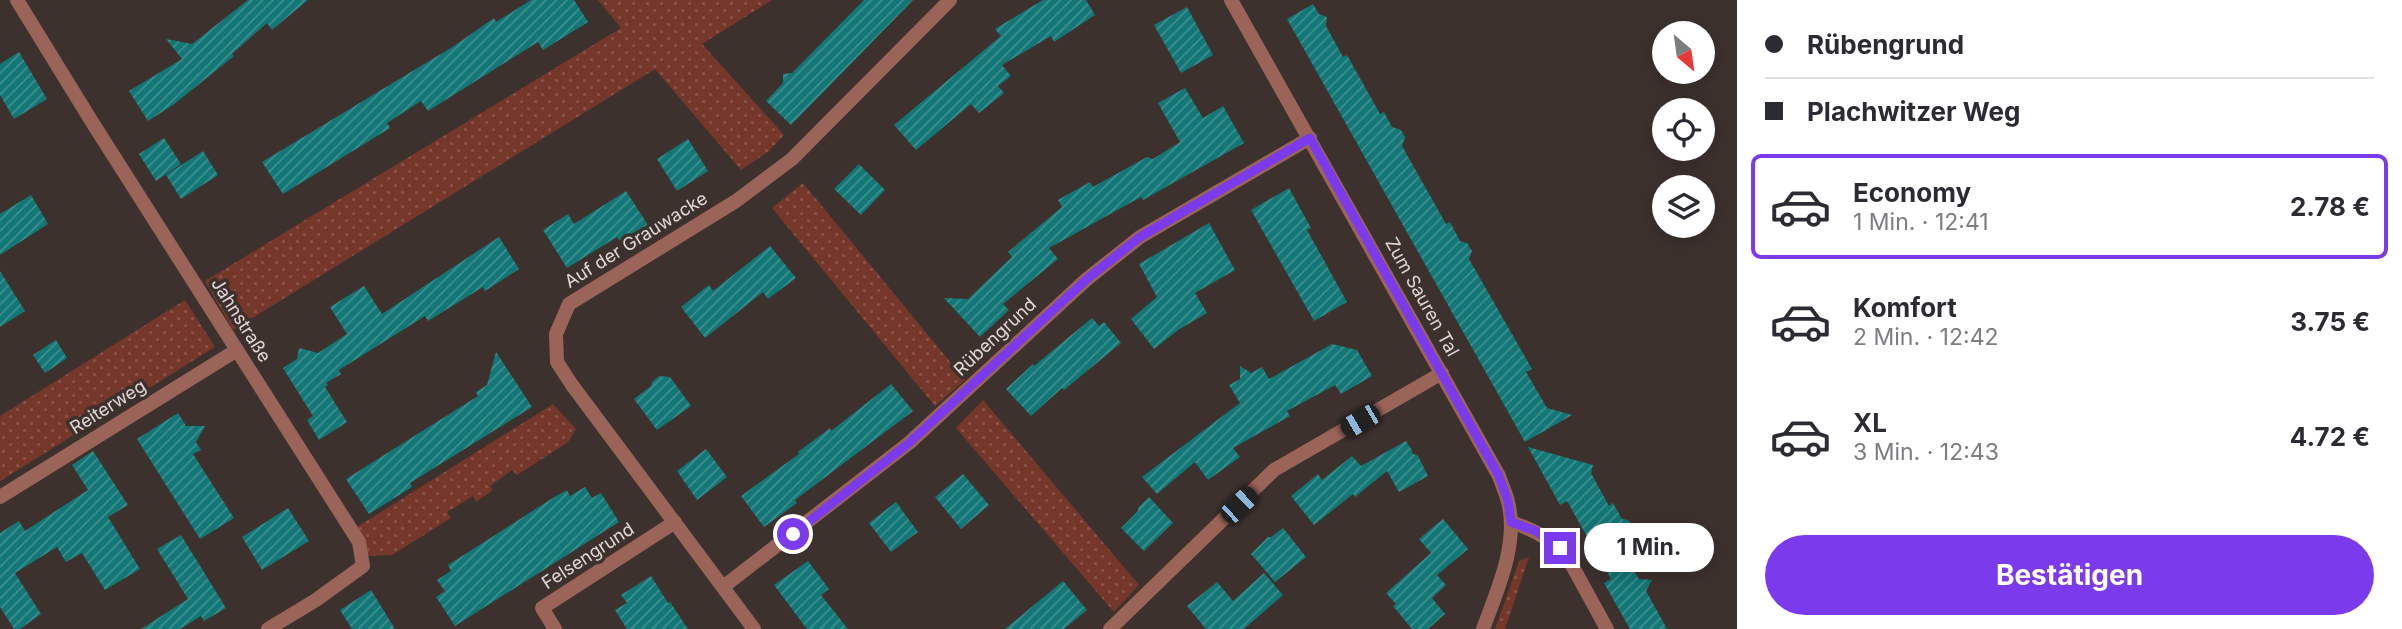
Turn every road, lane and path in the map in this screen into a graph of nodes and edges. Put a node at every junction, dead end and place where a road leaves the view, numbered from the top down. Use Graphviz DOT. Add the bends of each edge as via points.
graph roads {
  1 [pos="17,0"];
  2 [pos="950,0"];
  3 [pos="1231,0"];
  4 [pos="1310,138"];
  5 [pos="237,350"];
  6 [pos="1442,373"];
  7 [pos="0,497"];
  8 [pos="675,522"];
  9 [pos="1511,522"];
  10 [pos="723,587"];
  11 [pos="268,629"];
  12 [pos="555,629"];
  13 [pos="754,629"];
  14 [pos="1110,629"];
  15 [pos="1483,629"];
  16 [pos="1607,629"];
  1 -- 5 [label="street, Jahnstraße"];
  2 -- 8 [label="street, Auf der Grauwacke" via="792,159 736,201 569,304 556,334 557,362"];
  3 -- 4 [label="street, Zum Sauren Tal"];
  4 -- 6 [label="street, Zum Sauren Tal"];
  4 -- 10 [label="street, Rübengrund" via="1140,237 1087,279 900,451"];
  5 -- 7 [label="street, Reiterweg"];
  5 -- 11 [label="street, Jahnstraße" via="359,542 363,566"];
  6 -- 9 [label="street, Zum Sauren Tal" via="1499,476"];
  6 -- 14 [label="street" via="1274,470"];
  8 -- 10 [label="street, Auf der Grauwacke"];
  8 -- 12 [label="street, Felsengrund" via="542,608"];
  9 -- 15 [label="street, Zum Sauren Tal" via="1509,545"];
  9 -- 16 [label="street" via="1536,531 1560,548"];
  10 -- 13 [label="street, Auf der Grauwacke"];
}
